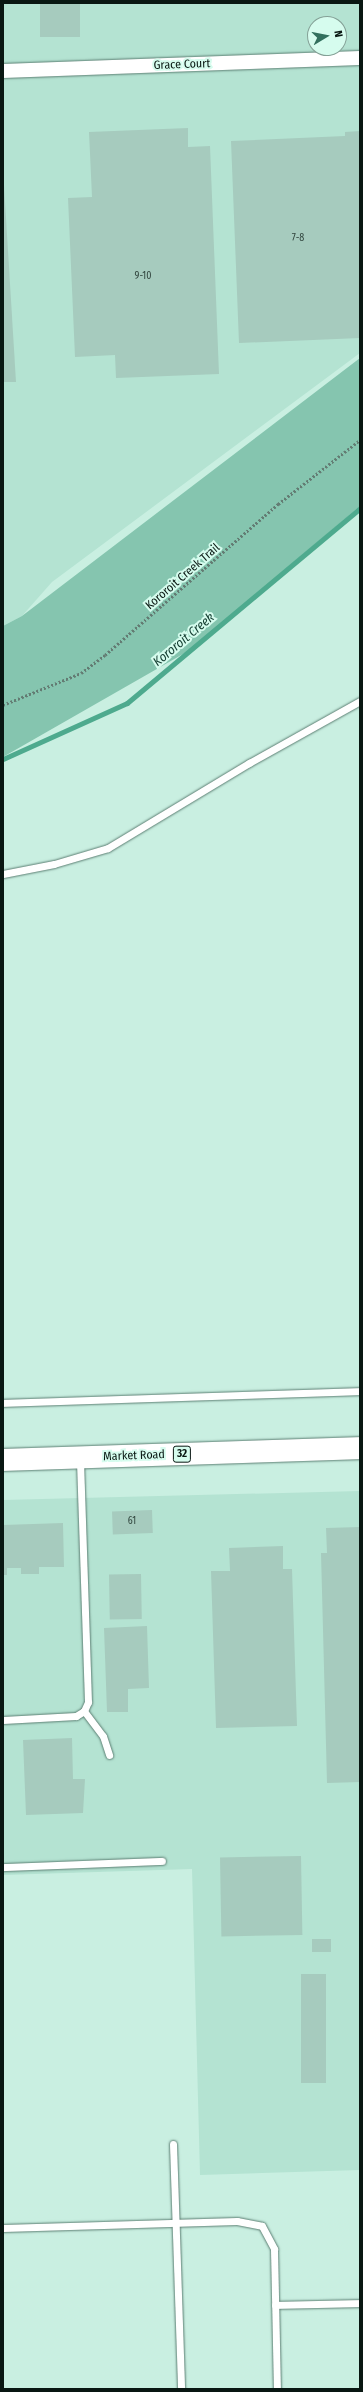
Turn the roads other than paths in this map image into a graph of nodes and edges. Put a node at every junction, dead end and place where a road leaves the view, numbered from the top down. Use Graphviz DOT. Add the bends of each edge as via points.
graph roads {
  1 [pos="360,58"];
  2 [pos="3,71"];
  3 [pos="360,700"];
  4 [pos="3,874"];
  5 [pos="360,1391"];
  6 [pos="3,1403"];
  7 [pos="360,1448"];
  8 [pos="80,1458"];
  9 [pos="3,1460"];
  10 [pos="84,1710"];
  11 [pos="3,1720"];
  12 [pos="109,1755"];
  13 [pos="162,1861"];
  14 [pos="3,1867"];
  15 [pos="173,2144"];
  16 [pos="176,2223"];
  17 [pos="3,2228"];
  18 [pos="360,2302"];
  19 [pos="275,2305"];
  20 [pos="181,2389"];
  21 [pos="277,2389"];
  1 -- 2 [label="street, Grace Court"];
  3 -- 4 [label="lane" via="108,848 54,864"];
  5 -- 6 [label="lane"];
  7 -- 8 [label="main road, Market Road / 32"];
  8 -- 9 [label="main road, Market Road / 32"];
  8 -- 10 [label="lane" via="88,1702"];
  10 -- 11 [label="lane" via="76,1716"];
  10 -- 12 [label="lane" via="103,1736"];
  13 -- 14 [label="lane"];
  15 -- 16 [label="lane"];
  16 -- 17 [label="lane"];
  16 -- 19 [label="lane" via="237,2221 262,2226 274,2249"];
  16 -- 20 [label="lane"];
  18 -- 19 [label="lane"];
  19 -- 21 [label="lane"];
}
